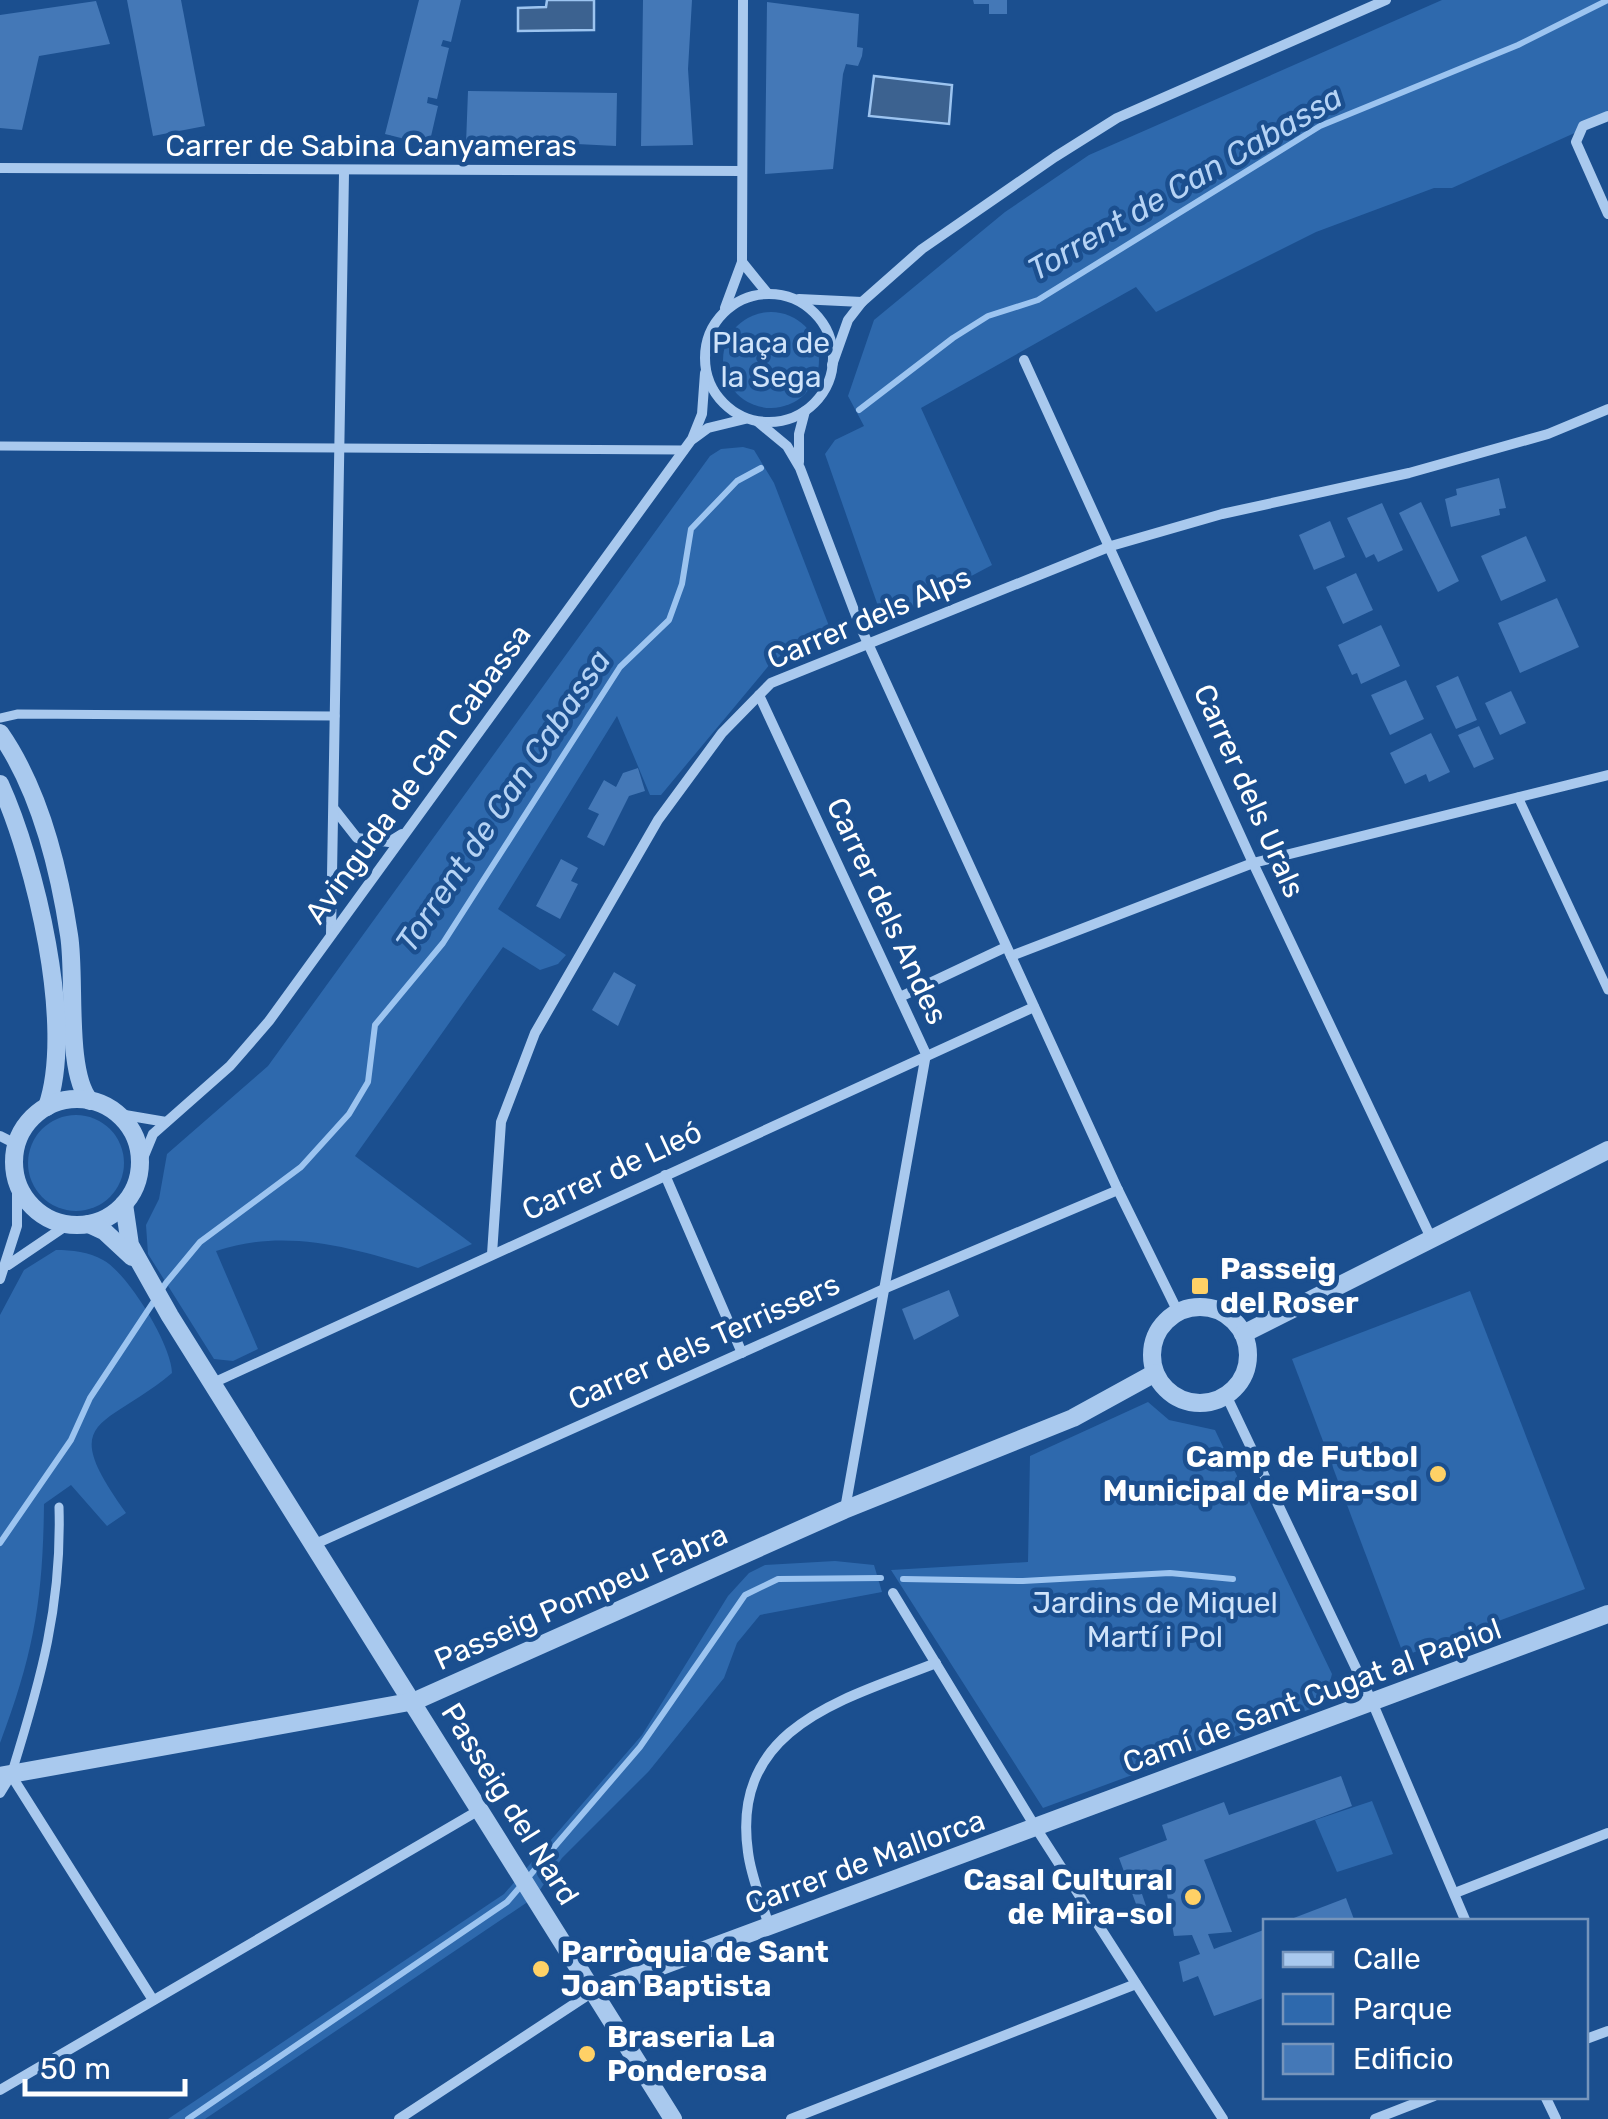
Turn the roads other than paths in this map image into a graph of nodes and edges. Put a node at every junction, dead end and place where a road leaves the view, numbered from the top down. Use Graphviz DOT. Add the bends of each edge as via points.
graph roads {
  1 [pos="743,0"];
  2 [pos="1386,0"];
  3 [pos="1608,116"];
  4 [pos="0,168"];
  5 [pos="742,171"];
  6 [pos="344,173"];
  7 [pos="1608,214"];
  8 [pos="742,262"];
  9 [pos="768,294"];
  10 [pos="792,299"];
  11 [pos="862,302"];
  12 [pos="723,313"];
  13 [pos="1024,360"];
  14 [pos="832,365"];
  15 [pos="705,373"];
  16 [pos="1608,409"];
  17 [pos="805,411"];
  18 [pos="745,419"];
  19 [pos="758,422"];
  20 [pos="692,439"];
  21 [pos="0,446"];
  22 [pos="339,446"];
  23 [pos="684,450"];
  24 [pos="800,468"];
  25 [pos="1111,546"];
  26 [pos="868,644"];
  27 [pos="760,695"];
  28 [pos="335,716"];
  29 [pos="0,718"];
  30 [pos="0,732"];
  31 [pos="1608,775"];
  32 [pos="0,784"];
  33 [pos="1518,798"];
  34 [pos="333,807"];
  35 [pos="407,832"];
  36 [pos="1252,863"];
  37 [pos="331,936"];
  38 [pos="1008,952"];
  39 [pos="1608,990"];
  40 [pos="900,997"];
  41 [pos="1034,1007"];
  42 [pos="926,1054"];
  43 [pos="90,1101"];
  44 [pos="46,1107"];
  45 [pos="119,1114"];
  46 [pos="166,1122"];
  47 [pos="8,1140"];
  48 [pos="1608,1150"];
  49 [pos="141,1162"];
  50 [pos="665,1174"];
  51 [pos="16,1186"];
  52 [pos="1118,1190"];
  53 [pos="124,1204"];
  54 [pos="89,1224"];
  55 [pos="66,1225"];
  56 [pos="1432,1240"];
  57 [pos="492,1254"];
  58 [pos="140,1265"];
  59 [pos="7,1266"];
  60 [pos="0,1279"];
  61 [pos="886,1288"];
  62 [pos="1178,1312"];
  63 [pos="1243,1334"];
  64 [pos="742,1352"];
  65 [pos="1156,1373"];
  66 [pos="213,1383"];
  67 [pos="1226,1395"];
  68 [pos="59,1507"];
  69 [pos="844,1510"];
  70 [pos="313,1545"];
  71 [pos="893,1593"];
  72 [pos="1608,1614"];
  73 [pos="936,1663"];
  74 [pos="414,1701"];
  75 [pos="1372,1704"];
  76 [pos="6,1776"];
  77 [pos="0,1793"];
  78 [pos="480,1809"];
  79 [pos="1036,1828"];
  80 [pos="1608,1833"];
  81 [pos="1454,1893"];
  82 [pos="1465,1919"];
  83 [pos="769,1926"];
  84 [pos="1136,1984"];
  85 [pos="594,1991"];
  86 [pos="153,2000"];
  87 [pos="0,2090"];
  88 [pos="1426,2099"];
  89 [pos="398,2119"];
  90 [pos="674,2119"];
  91 [pos="791,2119"];
  92 [pos="1223,2119"];
  93 [pos="1375,2119"];
  1 -- 5 [label="street"];
  2 -- 11 [label="street" via="1117,118 922,250"];
  3 -- 7 [label="street" via="1578,134 1581,160"];
  4 -- 6 [label="street, Carrer de Sabina Canyameras"];
  5 -- 6 [label="street, Carrer de Sabina Canyameras"];
  5 -- 8 [label="street"];
  6 -- 22 [label="street"];
  8 -- 9 [label="street"];
  8 -- 12 [label="street"];
  9 -- 10 [label="street"];
  9 -- 12 [label="street"];
  10 -- 11 [label="street"];
  10 -- 14 [label="street" via="817,314 828,331"];
  11 -- 14 [label="street"];
  12 -- 15 [label="street" via="709,332"];
  13 -- 25 [label="street, Carrer dels Urals"];
  14 -- 17 [label="street" via="826,388"];
  15 -- 18 [label="street" via="718,400"];
  15 -- 20 [label="street, Avinguda de Can Cabassa"];
  16 -- 25 [label="street, Carrer dels Alps" via="1548,434 1409,473"];
  17 -- 19 [label="street" via="785,422"];
  17 -- 24 [label="street"];
  18 -- 19 [label="street"];
  18 -- 20 [label="street"];
  19 -- 24 [label="street" via="787,446"];
  20 -- 23 [label="street, Avinguda de Can Cabassa"];
  21 -- 22 [label="street"];
  22 -- 23 [label="street"];
  22 -- 28 [label="street"];
  23 -- 35 [label="street, Avinguda de Can Cabassa"];
  24 -- 26 [label="street"];
  25 -- 26 [label="street, Carrer dels Alps"];
  25 -- 36 [label="street, Carrer dels Urals"];
  26 -- 27 [label="street, Carrer dels Alps" via="786,676"];
  26 -- 38 [label="street"];
  27 -- 40 [label="street, Carrer dels Andes"];
  27 -- 57 [label="street, Carrer dels Alps" via="722,733 658,820 535,1033 501,1122"];
  28 -- 29 [label="street"];
  28 -- 34 [label="street"];
  30 -- 43 [label="street" via="56,869 75,986 78,1080"];
  31 -- 33 [label="street"];
  32 -- 44 [label="street" via="28,858 46,937 54,1067"];
  33 -- 36 [label="street"];
  33 -- 39 [label="street"];
  34 -- 35 [label="street" via="357,838 389,842"];
  34 -- 37 [label="street"];
  35 -- 37 [label="street, Avinguda de Can Cabassa"];
  36 -- 38 [label="street"];
  36 -- 56 [label="street, Carrer dels Urals"];
  37 -- 46 [label="street, Avinguda de Can Cabassa" via="230,1066"];
  38 -- 40 [label="street"];
  38 -- 41 [label="street"];
  40 -- 42 [label="street, Carrer dels Andes"];
  41 -- 42 [label="street, Carrer de Lleó"];
  41 -- 52 [label="street"];
  42 -- 50 [label="street, Carrer de Lleó"];
  42 -- 61 [label="street, Carrer dels Andes"];
  43 -- 44 [label="street"];
  43 -- 45 [label="street"];
  44 -- 47 [label="street"];
  45 -- 46 [label="street"];
  45 -- 49 [label="street"];
  46 -- 49 [label="street, Avinguda de Can Cabassa"];
  47 -- 51 [label="street"];
  48 -- 56 [label="street"];
  49 -- 53 [label="street"];
  50 -- 57 [label="street, Carrer de Lleó"];
  50 -- 64 [label="street"];
  51 -- 55 [label="street" via="33,1209"];
  51 -- 59 [label="street" via="17,1226"];
  52 -- 61 [label="street, Carrer dels Terrissers"];
  52 -- 62 [label="street"];
  53 -- 54 [label="street"];
  53 -- 58 [label="street, Passeig del Nard"];
  54 -- 55 [label="street"];
  54 -- 58 [label="street, Passeig del Nard"];
  55 -- 59 [label="street"];
  56 -- 63 [label="street"];
  57 -- 66 [label="street, Carrer de Lleó"];
  58 -- 66 [label="street, Passeig del Nard"];
  59 -- 60 [label="street"];
  61 -- 64 [label="street, Carrer dels Terrissers"];
  61 -- 69 [label="street, Carrer dels Andes"];
  62 -- 63 [label="street" via="1216,1310"];
  62 -- 65 [label="street" via="1158,1331"];
  63 -- 67 [label="street" via="1248,1361"];
  64 -- 70 [label="street, Carrer dels Terrissers"];
  65 -- 67 [label="street" via="1185,1401"];
  65 -- 69 [label="street, Passeig Pompeu Fabra" via="1073,1418"];
  66 -- 70 [label="street, Passeig del Nard"];
  67 -- 75 [label="street"];
  68 -- 76 [label="street" via="61,1568 52,1632"];
  69 -- 74 [label="street, Passeig Pompeu Fabra"];
  70 -- 74 [label="street, Passeig del Nard"];
  71 -- 73 [label="street"];
  72 -- 75 [label="street, Camí de Sant Cugat al Papiol"];
  73 -- 79 [label="street"];
  73 -- 83 [label="street" via="829,1704 777,1742 759,1771 747,1830"];
  74 -- 76 [label="street, Passeig Pompeu Fabra"];
  74 -- 78 [label="street, Passeig del Nard"];
  75 -- 79 [label="street, Camí de Sant Cugat al Papiol"];
  75 -- 81 [label="street"];
  76 -- 77 [label="street"];
  76 -- 86 [label="street"];
  78 -- 85 [label="street, Passeig del Nard"];
  78 -- 86 [label="street"];
  79 -- 83 [label="street, Carrer de Mallorca"];
  79 -- 84 [label="street"];
  80 -- 81 [label="street"];
  81 -- 82 [label="street"];
  83 -- 85 [label="street, Carrer de Mallorca"];
  84 -- 91 [label="street"];
  84 -- 92 [label="street"];
  85 -- 89 [label="street, Carrer de Mallorca"];
  85 -- 90 [label="street, Passeig del Nard"];
  86 -- 87 [label="street"];
  88 -- 93 [label="street"];
}
